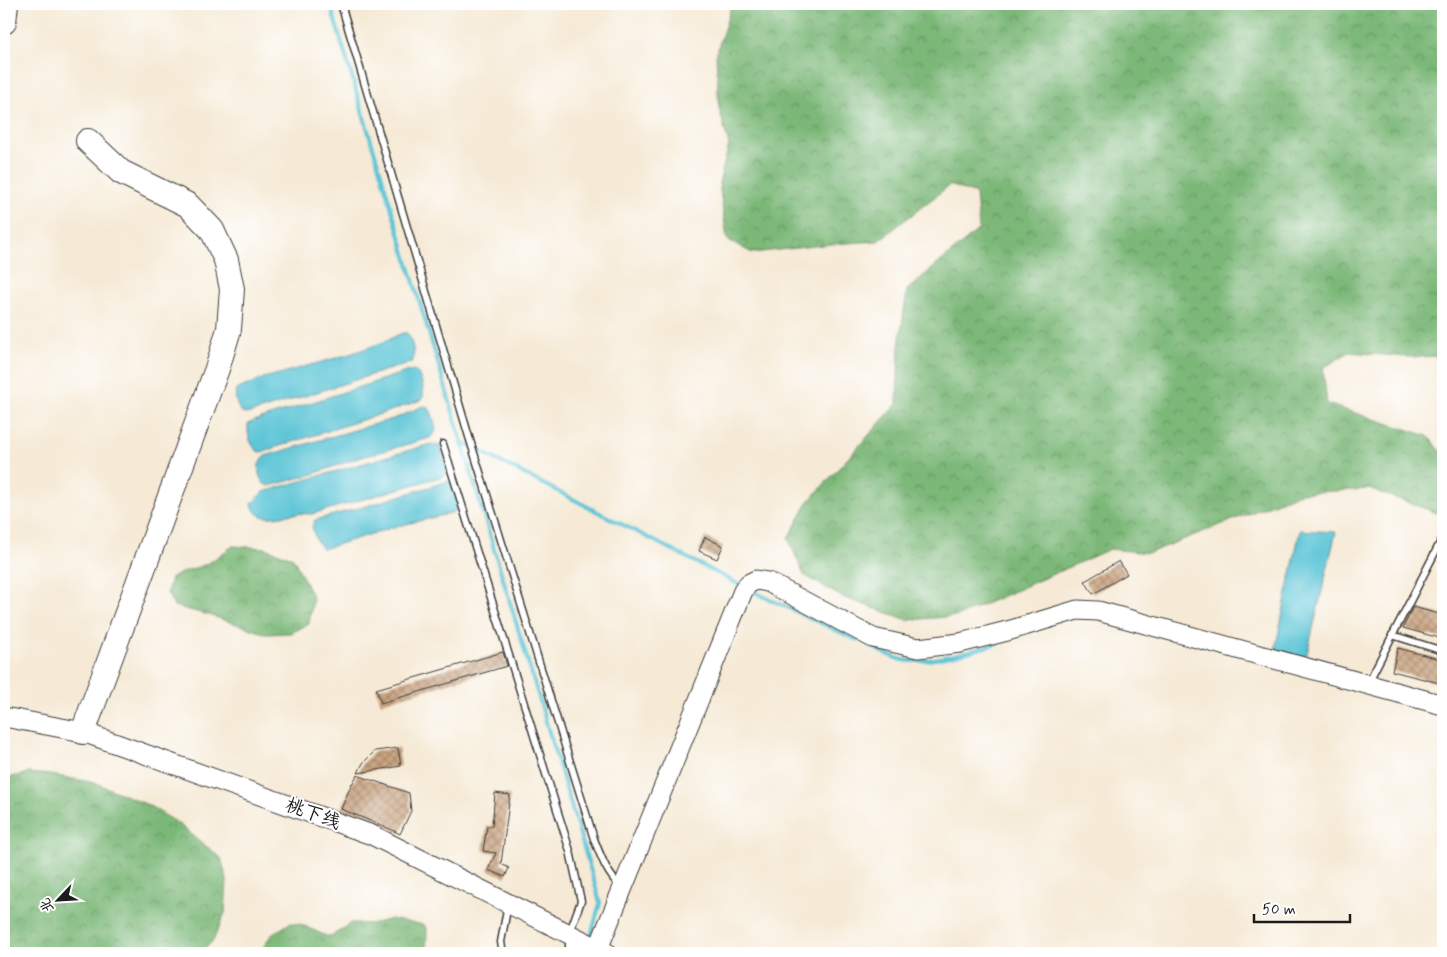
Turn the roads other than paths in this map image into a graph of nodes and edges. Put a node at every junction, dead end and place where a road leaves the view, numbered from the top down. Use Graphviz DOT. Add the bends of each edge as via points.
graph roads {
  1 [pos="6,4"];
  2 [pos="341,4"];
  3 [pos="4,22"];
  4 [pos="88,141"];
  5 [pos="443,444"];
  6 [pos="1443,537"];
  7 [pos="1392,635"];
  8 [pos="1443,651"];
  9 [pos="1367,684"];
  10 [pos="1443,705"];
  11 [pos="4,717"];
  12 [pos="84,732"];
  13 [pos="622,888"];
  14 [pos="508,903"];
  15 [pos="568,934"];
  16 [pos="602,951"];
  17 [pos="503,953"];
  18 [pos="569,953"];
  1 -- 3 [label="highway"];
  2 -- 13 [label="lane" via="468,437 591,829 612,878"];
  4 -- 12 [label="highway" via="121,172 188,205 212,230 226,260 232,289 229,329 218,366"];
  5 -- 15 [label="lane" via="570,851 581,901"];
  6 -- 7 [label="lane"];
  7 -- 8 [label="lane"];
  7 -- 9 [label="lane"];
  9 -- 10 [label="street"];
  9 -- 13 [label="street" via="1098,611 1077,610 960,643 918,648 874,638 768,582 756,580 743,591"];
  11 -- 12 [label="street, 桃下线"];
  12 -- 14 [label="street, 桃下线" via="372,835"];
  13 -- 16 [label="street"];
  14 -- 15 [label="street, 桃下线"];
  14 -- 17 [label="lane" via="501,942"];
  15 -- 16 [label="street, 桃下线"];
  15 -- 18 [label="lane"];
}
